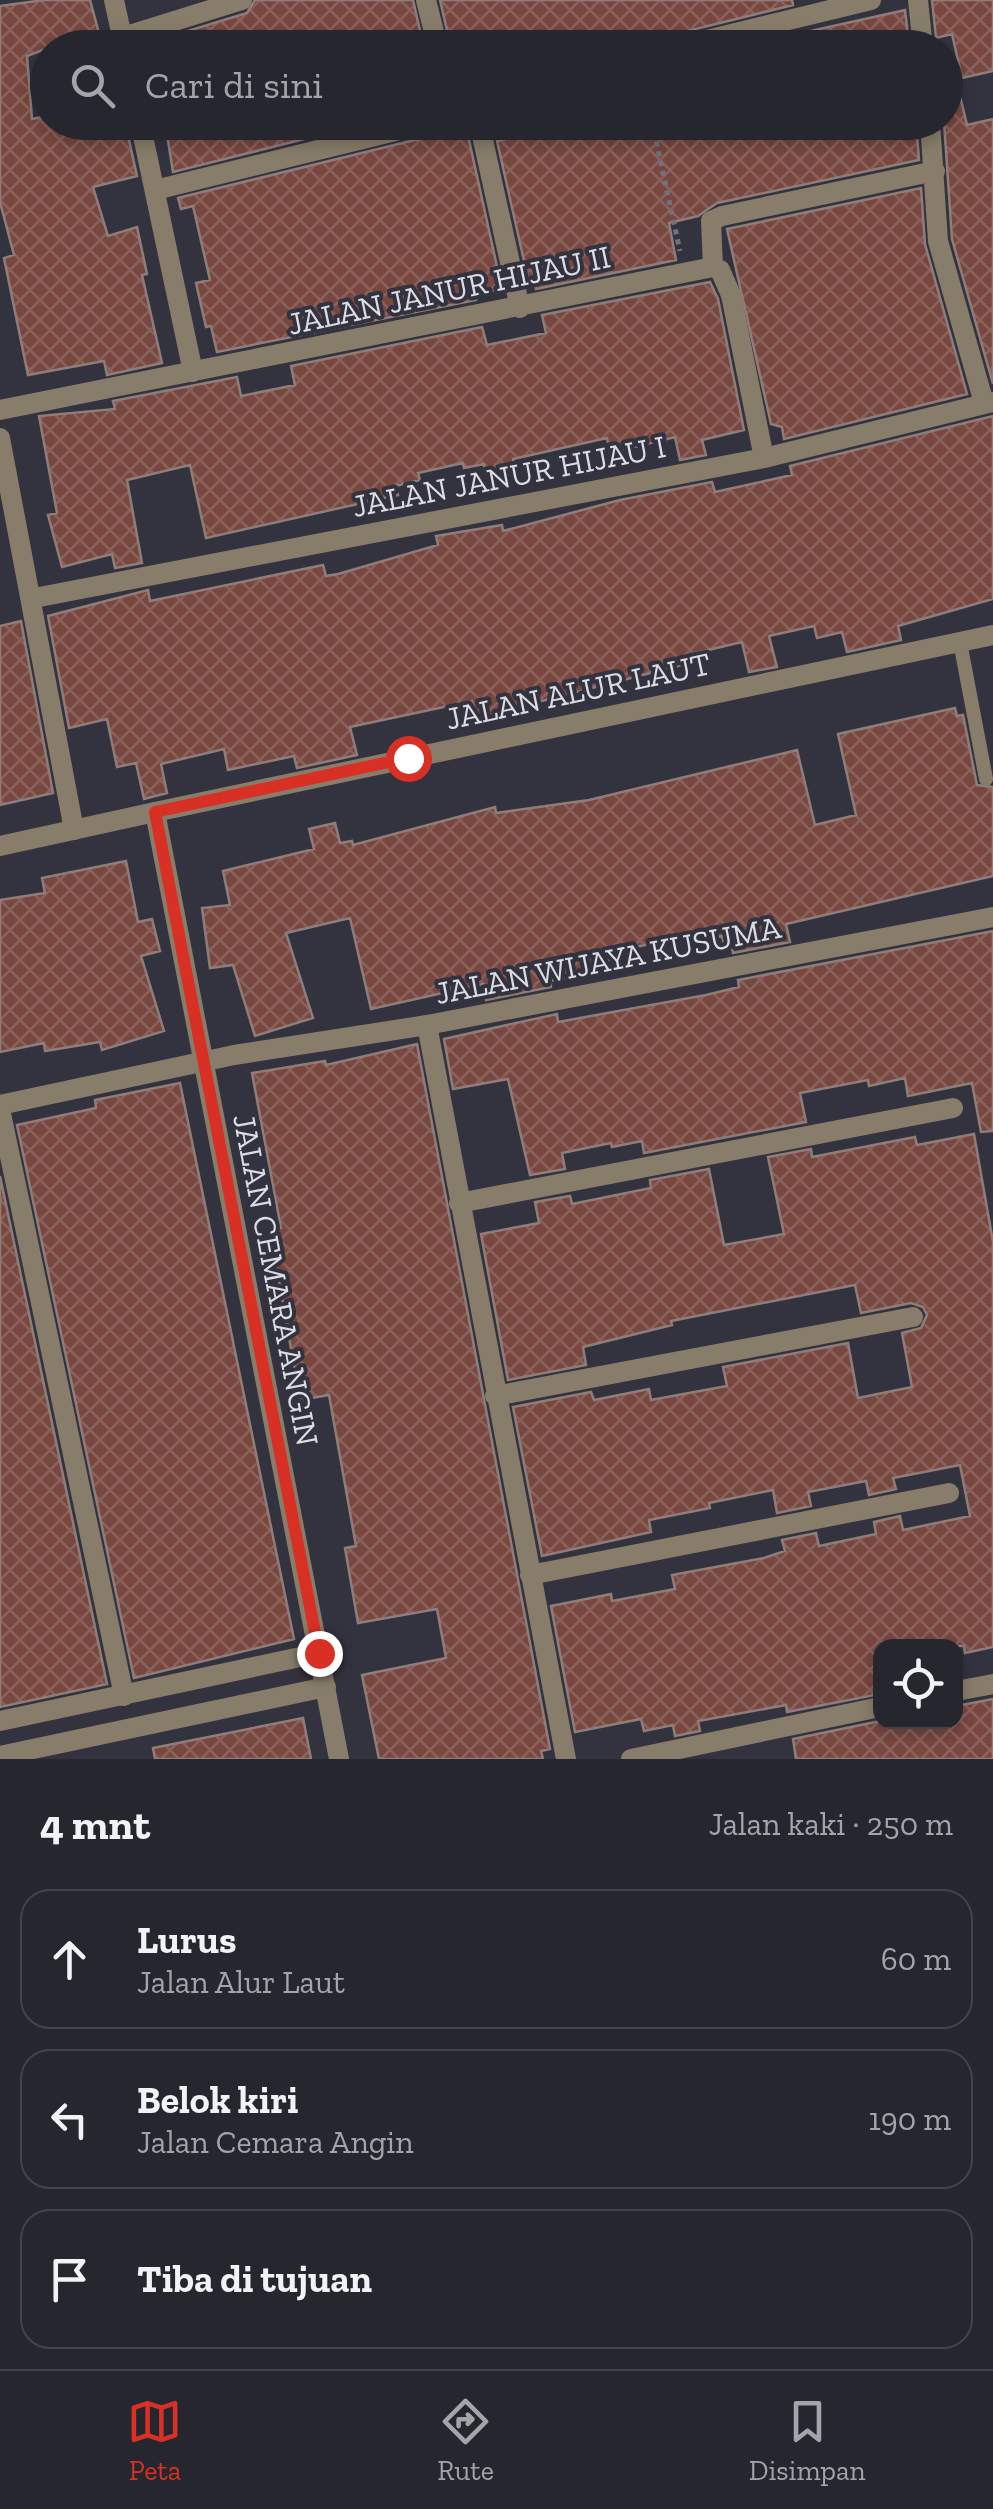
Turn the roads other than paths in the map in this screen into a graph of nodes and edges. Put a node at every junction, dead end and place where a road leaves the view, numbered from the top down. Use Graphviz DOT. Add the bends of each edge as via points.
graph roads {
  1 [pos="114,0"];
  2 [pos="242,0"];
  3 [pos="426,0"];
  4 [pos="871,0"];
  5 [pos="918,0"];
  6 [pos="121,30"];
  7 [pos="158,30"];
  8 [pos="434,30"];
  9 [pos="748,30"];
  10 [pos="921,30"];
  11 [pos="144,140"];
  12 [pos="358,140"];
  13 [pos="484,140"];
  14 [pos="932,140"];
  15 [pos="935,171"];
  16 [pos="154,190"];
  17 [pos="713,267"];
  18 [pos="520,308"];
  19 [pos="193,372"];
  20 [pos="989,403"];
  21 [pos="0,410"];
  22 [pos="0,438"];
  23 [pos="764,458"];
  24 [pos="34,598"];
  25 [pos="993,635"];
  26 [pos="960,642"];
  27 [pos="986,780"];
  28 [pos="155,812"];
  29 [pos="74,830"];
  30 [pos="0,846"];
  31 [pos="993,917"];
  32 [pos="427,1025"];
  33 [pos="202,1061"];
  34 [pos="0,1107"];
  35 [pos="954,1108"];
  36 [pos="459,1203"];
  37 [pos="913,1317"];
  38 [pos="495,1396"];
  39 [pos="949,1493"];
  40 [pos="530,1575"];
  41 [pos="319,1653"];
  42 [pos="993,1684"];
  43 [pos="326,1687"];
  44 [pos="963,1690"];
  45 [pos="124,1696"];
  46 [pos="873,1708"];
  47 [pos="0,1721"];
  48 [pos="0,1756"];
  49 [pos="339,1759"];
  50 [pos="566,1759"];
  51 [pos="631,1759"];
  1 -- 6 [label="street"];
  2 -- 7 [label="street"];
  3 -- 8 [label="street"];
  4 -- 9 [label="street"];
  5 -- 10 [label="street"];
  11 -- 16 [label="street"];
  12 -- 16 [label="street"];
  13 -- 18 [label="street"];
  14 -- 15 [label="street"];
  15 -- 17 [label="street" via="722,216 711,222"];
  15 -- 20 [label="street" via="938,241"];
  16 -- 19 [label="street"];
  17 -- 18 [label="street, JALAN JANUR HIJAU II"];
  17 -- 23 [label="street" via="732,295"];
  18 -- 19 [label="street, JALAN JANUR HIJAU II"];
  19 -- 21 [label="street, JALAN JANUR HIJAU II"];
  20 -- 23 [label="street, JALAN JANUR HIJAU I"];
  22 -- 24 [label="street"];
  23 -- 24 [label="street, JALAN JANUR HIJAU I"];
  24 -- 29 [label="street"];
  25 -- 26 [label="street, JALAN ALUR LAUT"];
  26 -- 27 [label="lane"];
  26 -- 28 [label="street, JALAN ALUR LAUT"];
  28 -- 29 [label="street, JALAN ALUR LAUT"];
  28 -- 33 [label="street, JALAN CEMARA ANGIN"];
  29 -- 30 [label="street, JALAN ALUR LAUT"];
  31 -- 32 [label="street, JALAN WIJAYA KUSUMA"];
  32 -- 33 [label="street, JALAN WIJAYA KUSUMA"];
  32 -- 36 [label="street"];
  33 -- 34 [label="street, JALAN WIJAYA KUSUMA"];
  33 -- 41 [label="street, JALAN CEMARA ANGIN"];
  34 -- 45 [label="street"];
  35 -- 36 [label="street"];
  36 -- 38 [label="street"];
  37 -- 38 [label="street"];
  38 -- 40 [label="street"];
  39 -- 40 [label="street"];
  40 -- 50 [label="street"];
  41 -- 43 [label="street, JALAN CEMARA ANGIN"];
  41 -- 45 [label="street"];
  42 -- 44 [label="street"];
  43 -- 48 [label="street"];
  43 -- 49 [label="street, JALAN CEMARA ANGIN"];
  45 -- 47 [label="street"];
  46 -- 51 [label="street"];
}
